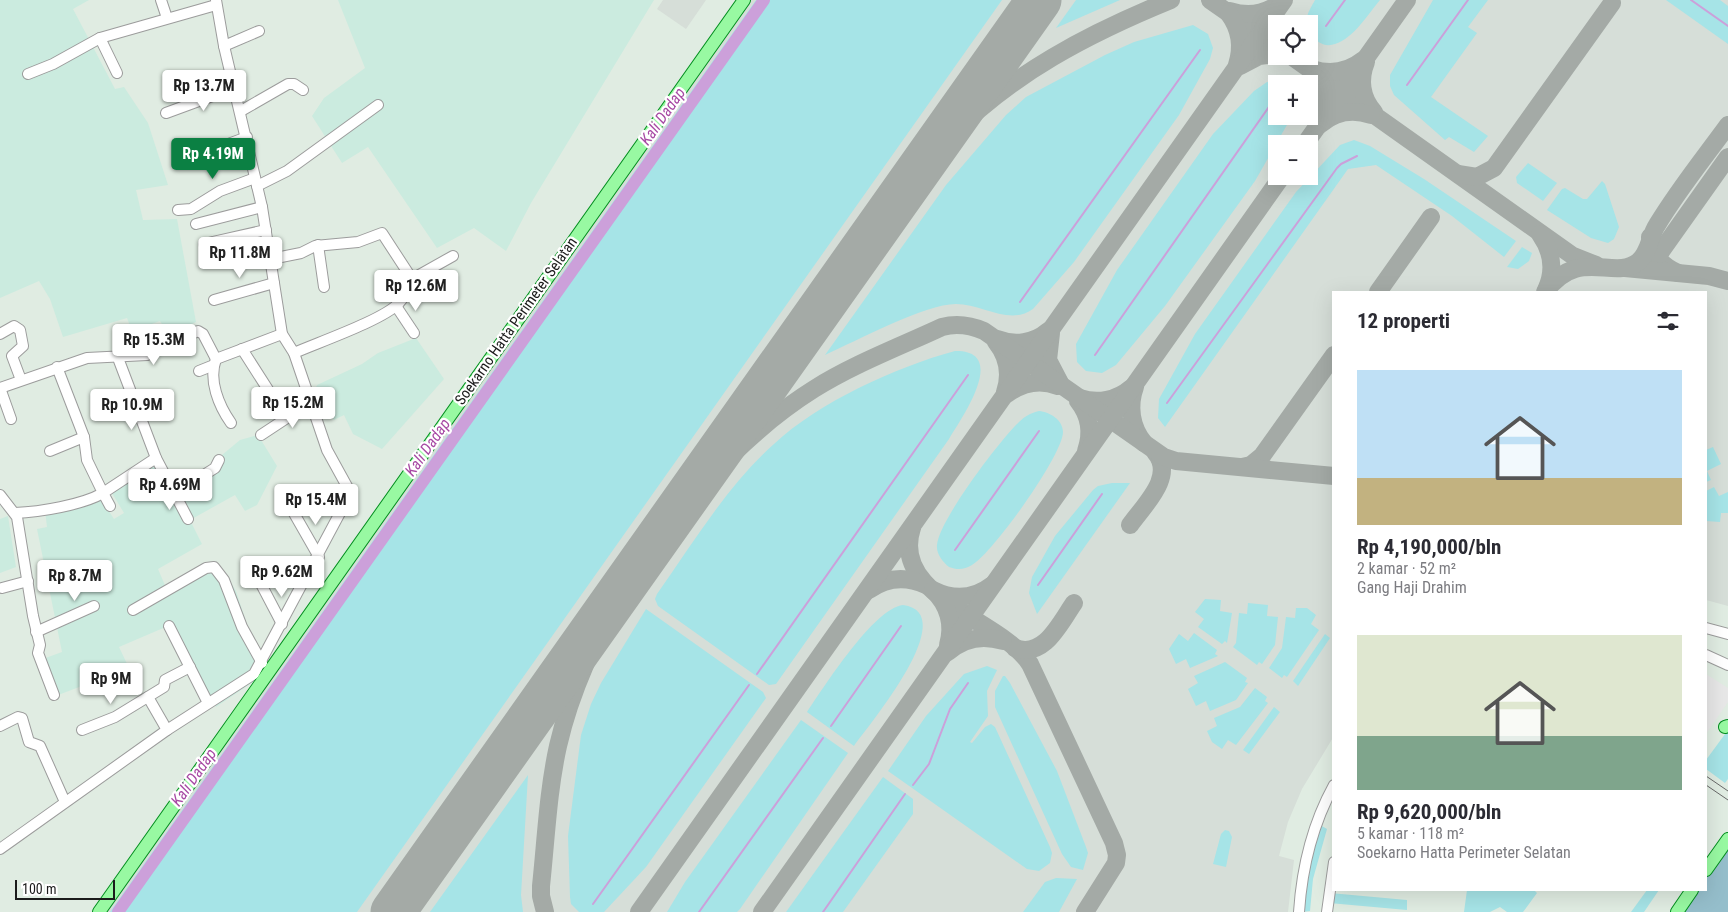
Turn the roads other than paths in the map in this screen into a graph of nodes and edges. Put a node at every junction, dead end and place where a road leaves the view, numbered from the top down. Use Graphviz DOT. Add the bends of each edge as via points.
graph roads {
  1 [pos="162,0"];
  2 [pos="744,0"];
  3 [pos="216,2"];
  4 [pos="167,18"];
  5 [pos="259,31"];
  6 [pos="100,38"];
  7 [pos="224,46"];
  8 [pos="117,73"];
  9 [pos="28,74"];
  10 [pos="234,88"];
  11 [pos="303,90"];
  12 [pos="378,106"];
  13 [pos="241,111"];
  14 [pos="166,112"];
  15 [pos="247,137"];
  16 [pos="212,150"];
  17 [pos="256,182"];
  18 [pos="262,207"];
  19 [pos="178,210"];
  20 [pos="196,224"];
  21 [pos="266,230"];
  22 [pos="204,244"];
  23 [pos="318,245"];
  24 [pos="271,256"];
  25 [pos="453,256"];
  26 [pos="227,262"];
  27 [pos="412,279"];
  28 [pos="274,283"];
  29 [pos="324,287"];
  30 [pos="214,300"];
  31 [pos="396,306"];
  32 [pos="414,333"];
  33 [pos="0,334"];
  34 [pos="282,334"];
  35 [pos="242,349"];
  36 [pos="294,352"];
  37 [pos="118,358"];
  38 [pos="215,362"];
  39 [pos="57,367"];
  40 [pos="199,370"];
  41 [pos="21,380"];
  42 [pos="0,388"];
  43 [pos="274,399"];
  44 [pos="311,402"];
  45 [pos="11,419"];
  46 [pos="231,423"];
  47 [pos="261,435"];
  48 [pos="84,437"];
  49 [pos="50,451"];
  50 [pos="156,458"];
  51 [pos="219,460"];
  52 [pos="174,491"];
  53 [pos="103,493"];
  54 [pos="0,495"];
  55 [pos="110,506"];
  56 [pos="291,508"];
  57 [pos="15,512"];
  58 [pos="188,519"];
  59 [pos="319,556"];
  60 [pos="28,581"];
  61 [pos="260,584"];
  62 [pos="2,588"];
  63 [pos="94,606"];
  64 [pos="133,610"];
  65 [pos="282,624"];
  66 [pos="169,626"];
  67 [pos="1707,628"];
  68 [pos="36,632"];
  69 [pos="1728,634"];
  70 [pos="1707,655"];
  71 [pos="262,663"];
  72 [pos="1728,665"];
  73 [pos="190,668"];
  74 [pos="54,695"];
  75 [pos="148,697"];
  76 [pos="208,703"];
  77 [pos="0,726"];
  78 [pos="82,730"];
  79 [pos="167,730"];
  80 [pos="1332,790"];
  81 [pos="65,802"];
  82 [pos="1728,839"];
  83 [pos="0,849"];
  84 [pos="1707,869"];
  85 [pos="1332,873"];
  86 [pos="1691,891"];
  87 [pos="1325,911"];
  88 [pos="99,912"];
  89 [pos="1299,912"];
  90 [pos="1676,912"];
  1 -- 4 [label="street"];
  2 -- 88 [label="main road, Soekarno Hatta Perimeter Selatan"];
  3 -- 4 [label="street"];
  3 -- 7 [label="street"];
  4 -- 6 [label="street"];
  5 -- 7 [label="street"];
  6 -- 8 [label="street"];
  6 -- 9 [label="street"];
  7 -- 10 [label="street"];
  10 -- 13 [label="street"];
  10 -- 14 [label="street"];
  11 -- 13 [label="street" via="288,84"];
  12 -- 17 [label="street" via="287,170"];
  13 -- 15 [label="street"];
  15 -- 16 [label="street"];
  15 -- 17 [label="street"];
  17 -- 18 [label="street"];
  17 -- 19 [label="street" via="220,190 191,209"];
  18 -- 20 [label="street"];
  18 -- 21 [label="street"];
  21 -- 22 [label="street"];
  21 -- 24 [label="street"];
  23 -- 24 [label="street" via="301,253"];
  23 -- 27 [label="street" via="358,242 383,233"];
  23 -- 29 [label="street"];
  24 -- 26 [label="street"];
  24 -- 28 [label="street"];
  25 -- 27 [label="street"];
  27 -- 31 [label="street"];
  28 -- 30 [label="street"];
  28 -- 34 [label="street"];
  31 -- 32 [label="street"];
  31 -- 36 [label="street" via="366,323"];
  33 -- 41 [label="street" via="14,326 20,330 22,346 12,356"];
  34 -- 35 [label="street"];
  34 -- 36 [label="street"];
  35 -- 38 [label="street"];
  35 -- 43 [label="street"];
  36 -- 44 [label="street"];
  37 -- 38 [label="street" via="147,355 200,331"];
  37 -- 39 [label="street" via="87,358"];
  37 -- 50 [label="street"];
  38 -- 40 [label="street"];
  38 -- 46 [label="street" via="215,390"];
  39 -- 41 [label="street"];
  39 -- 48 [label="street"];
  41 -- 42 [label="street"];
  42 -- 45 [label="street"];
  44 -- 47 [label="street"];
  44 -- 59 [label="street" via="327,450 349,490 348,500"];
  48 -- 49 [label="street"];
  48 -- 53 [label="street" via="87,460"];
  50 -- 52 [label="street"];
  50 -- 53 [label="street"];
  51 -- 52 [label="street" via="215,468"];
  52 -- 58 [label="street"];
  53 -- 55 [label="street"];
  53 -- 57 [label="street" via="48,508"];
  54 -- 57 [label="street"];
  56 -- 59 [label="street"];
  57 -- 60 [label="street"];
  59 -- 65 [label="street"];
  60 -- 62 [label="street"];
  60 -- 68 [label="street"];
  61 -- 65 [label="street"];
  63 -- 68 [label="street"];
  64 -- 71 [label="street" via="206,568 214,567 224,580 242,627"];
  65 -- 71 [label="street"];
  66 -- 73 [label="street"];
  67 -- 69 [label="street"];
  68 -- 74 [label="street" via="39,655"];
  70 -- 72 [label="street"];
  71 -- 76 [label="street" via="251,676"];
  73 -- 75 [label="street" via="165,680 164,688"];
  73 -- 76 [label="street"];
  75 -- 78 [label="street" via="116,717"];
  75 -- 79 [label="street"];
  76 -- 79 [label="street"];
  77 -- 81 [label="street" via="22,718 29,742 40,746"];
  79 -- 81 [label="street"];
  80 -- 89 [label="street" via="1309,845 1301,881"];
  81 -- 83 [label="street"];
  82 -- 84 [label="main road"];
  85 -- 87 [label="street"];
  86 -- 90 [label="main road"];
}
